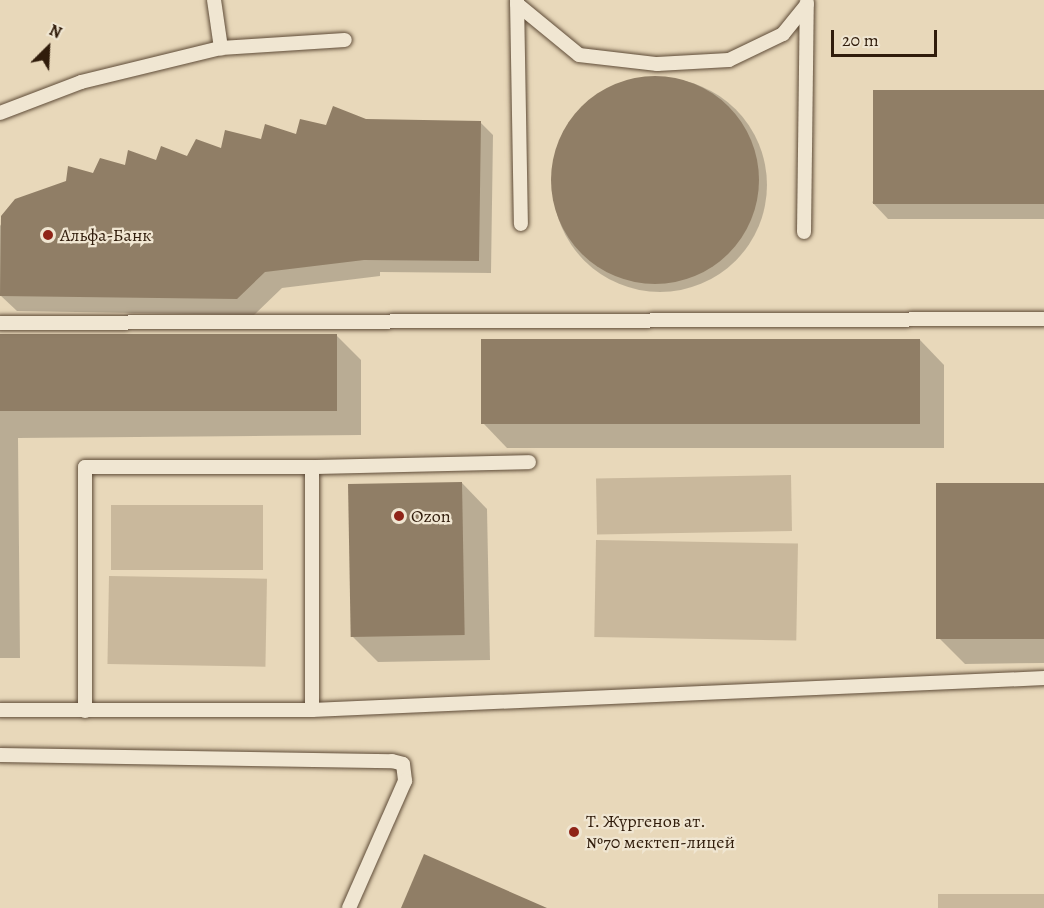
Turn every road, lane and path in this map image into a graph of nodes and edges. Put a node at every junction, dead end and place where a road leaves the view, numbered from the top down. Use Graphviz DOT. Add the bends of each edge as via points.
graph roads {
  1 [pos="214,0"];
  2 [pos="517,2"];
  3 [pos="807,2"];
  4 [pos="345,40"];
  5 [pos="221,48"];
  6 [pos="0,113"];
  7 [pos="521,224"];
  8 [pos="804,232"];
  9 [pos="1044,319"];
  10 [pos="0,323"];
  11 [pos="529,462"];
  12 [pos="312,467"];
  13 [pos="1044,678"];
  14 [pos="0,710"];
  15 [pos="312,710"];
  16 [pos="85,711"];
  17 [pos="0,755"];
  18 [pos="349,908"];
  1 -- 5 [label="lane"];
  2 -- 3 [label="lane" via="579,55 657,64 729,60 783,34"];
  2 -- 7 [label="lane"];
  3 -- 8 [label="lane"];
  4 -- 5 [label="lane"];
  5 -- 6 [label="lane" via="81,82"];
  9 -- 10 [label="lane"];
  11 -- 12 [label="lane"];
  12 -- 15 [label="lane"];
  12 -- 16 [label="lane" via="85,467"];
  13 -- 15 [label="lane"];
  14 -- 16 [label="lane"];
  15 -- 16 [label="lane"];
  17 -- 18 [label="lane" via="402,764 405,781"];
}
